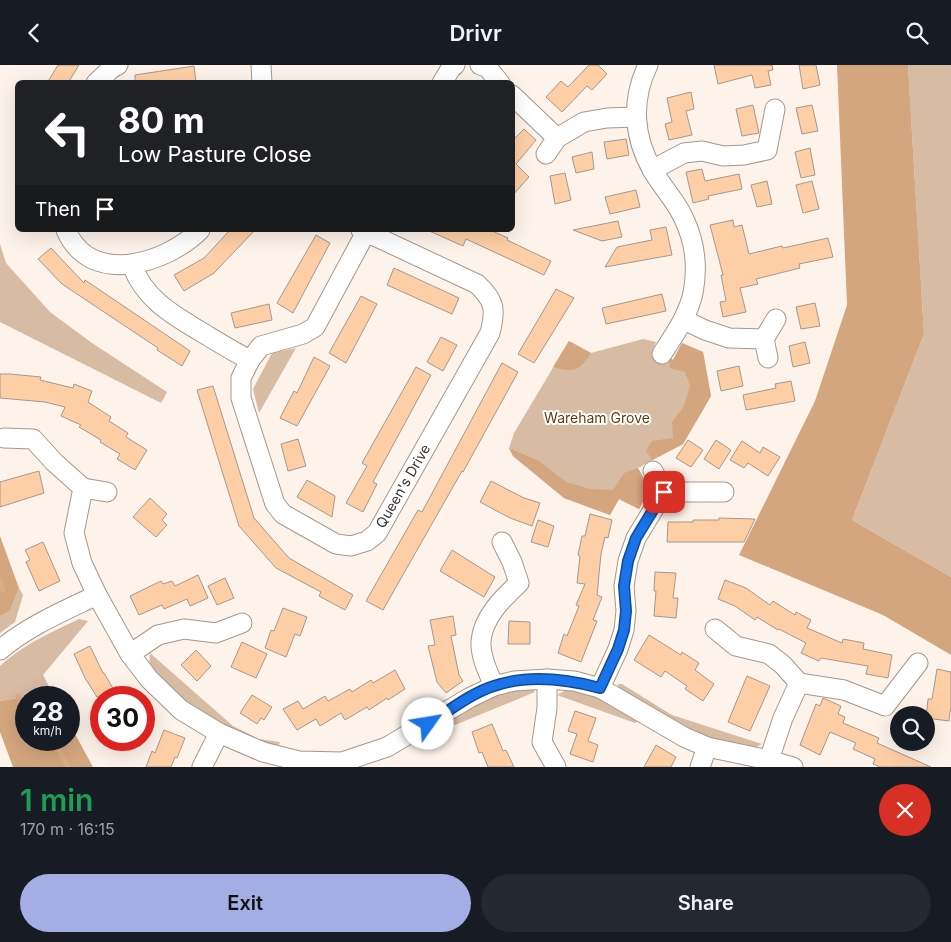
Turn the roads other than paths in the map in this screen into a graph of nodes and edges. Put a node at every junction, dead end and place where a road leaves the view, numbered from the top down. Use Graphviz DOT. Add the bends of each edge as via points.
graph roads {
  1 [pos="118,65"];
  2 [pos="261,65"];
  3 [pos="455,65"];
  4 [pos="480,65"];
  5 [pos="648,65"];
  6 [pos="100,80"];
  7 [pos="262,80"];
  8 [pos="444,80"];
  9 [pos="498,80"];
  10 [pos="515,98"];
  11 [pos="775,109"];
  12 [pos="636,117"];
  13 [pos="557,138"];
  14 [pos="546,154"];
  15 [pos="652,170"];
  16 [pos="67,232"];
  17 [pos="198,232"];
  18 [pos="362,232"];
  19 [pos="365,232"];
  20 [pos="132,265"];
  21 [pos="776,319"];
  22 [pos="684,320"];
  23 [pos="764,339"];
  24 [pos="662,354"];
  25 [pos="768,358"];
  26 [pos="250,360"];
  27 [pos="4,438"];
  28 [pos="653,471"];
  29 [pos="83,487"];
  30 [pos="107,492"];
  31 [pos="664,492"];
  32 [pos="724,492"];
  33 [pos="502,542"];
  34 [pos="97,595"];
  35 [pos="242,623"];
  36 [pos="715,629"];
  37 [pos="0,651"];
  38 [pos="130,654"];
  39 [pos="918,663"];
  40 [pos="546,679"];
  41 [pos="799,683"];
  42 [pos="494,686"];
  43 [pos="600,688"];
  44 [pos="895,706"];
  45 [pos="890,710"];
  46 [pos="219,733"];
  47 [pos="707,747"];
  48 [pos="769,760"];
  49 [pos="342,764"];
  50 [pos="202,767"];
  51 [pos="556,767"];
  52 [pos="700,767"];
  53 [pos="793,767"];
  1 -- 6 [label="street"];
  2 -- 7 [label="street"];
  3 -- 8 [label="street"];
  4 -- 9 [label="street" via="487,67"];
  5 -- 12 [label="street" via="641,80"];
  10 -- 13 [label="street"];
  11 -- 15 [label="street" via="770,157 723,156 702,151 684,153"];
  12 -- 13 [label="street" via="584,122"];
  12 -- 15 [label="street" via="640,145"];
  13 -- 14 [label="street"];
  15 -- 22 [label="street" via="684,218 695,249 693,294"];
  16 -- 20 [label="street" via="88,257 106,264"];
  17 -- 20 [label="street" via="159,257"];
  18 -- 26 [label="street" via="314,327 303,334 261,346"];
  19 -- 26 [label="street, Queen's Drive" via="477,284 489,295 494,318 490,333 377,533 367,541 351,546 336,543 283,514 275,504 241,398 241,378"];
  20 -- 26 [label="street" via="136,277 165,310"];
  21 -- 23 [label="street"];
  22 -- 23 [label="street" via="730,338"];
  22 -- 24 [label="street"];
  23 -- 25 [label="street"];
  27 -- 29 [label="street" via="33,439"];
  28 -- 31 [label="street"];
  29 -- 30 [label="street"];
  29 -- 34 [label="street" via="74,533 82,563"];
  31 -- 32 [label="street"];
  31 -- 43 [label="street" via="636,538 628,561 624,586 624,630"];
  33 -- 42 [label="street" via="527,583 489,616 481,641 484,661"];
  34 -- 37 [label="street" via="42,622"];
  34 -- 38 [label="street"];
  35 -- 38 [label="street" via="216,633 184,629 158,635"];
  36 -- 41 [label="street" via="732,653 769,654"];
  38 -- 46 [label="street" via="149,679 181,710"];
  39 -- 44 [label="street"];
  40 -- 42 [label="street"];
  40 -- 43 [label="street" via="574,681"];
  40 -- 51 [label="street" via="548,708 542,742"];
  41 -- 45 [label="street" via="844,690"];
  41 -- 48 [label="street"];
  42 -- 49 [label="street" via="387,747"];
  43 -- 47 [label="street"];
  46 -- 49 [label="street" via="263,752 299,761"];
  46 -- 50 [label="street"];
  47 -- 48 [label="street"];
  47 -- 52 [label="street"];
  48 -- 53 [label="street"];
}
